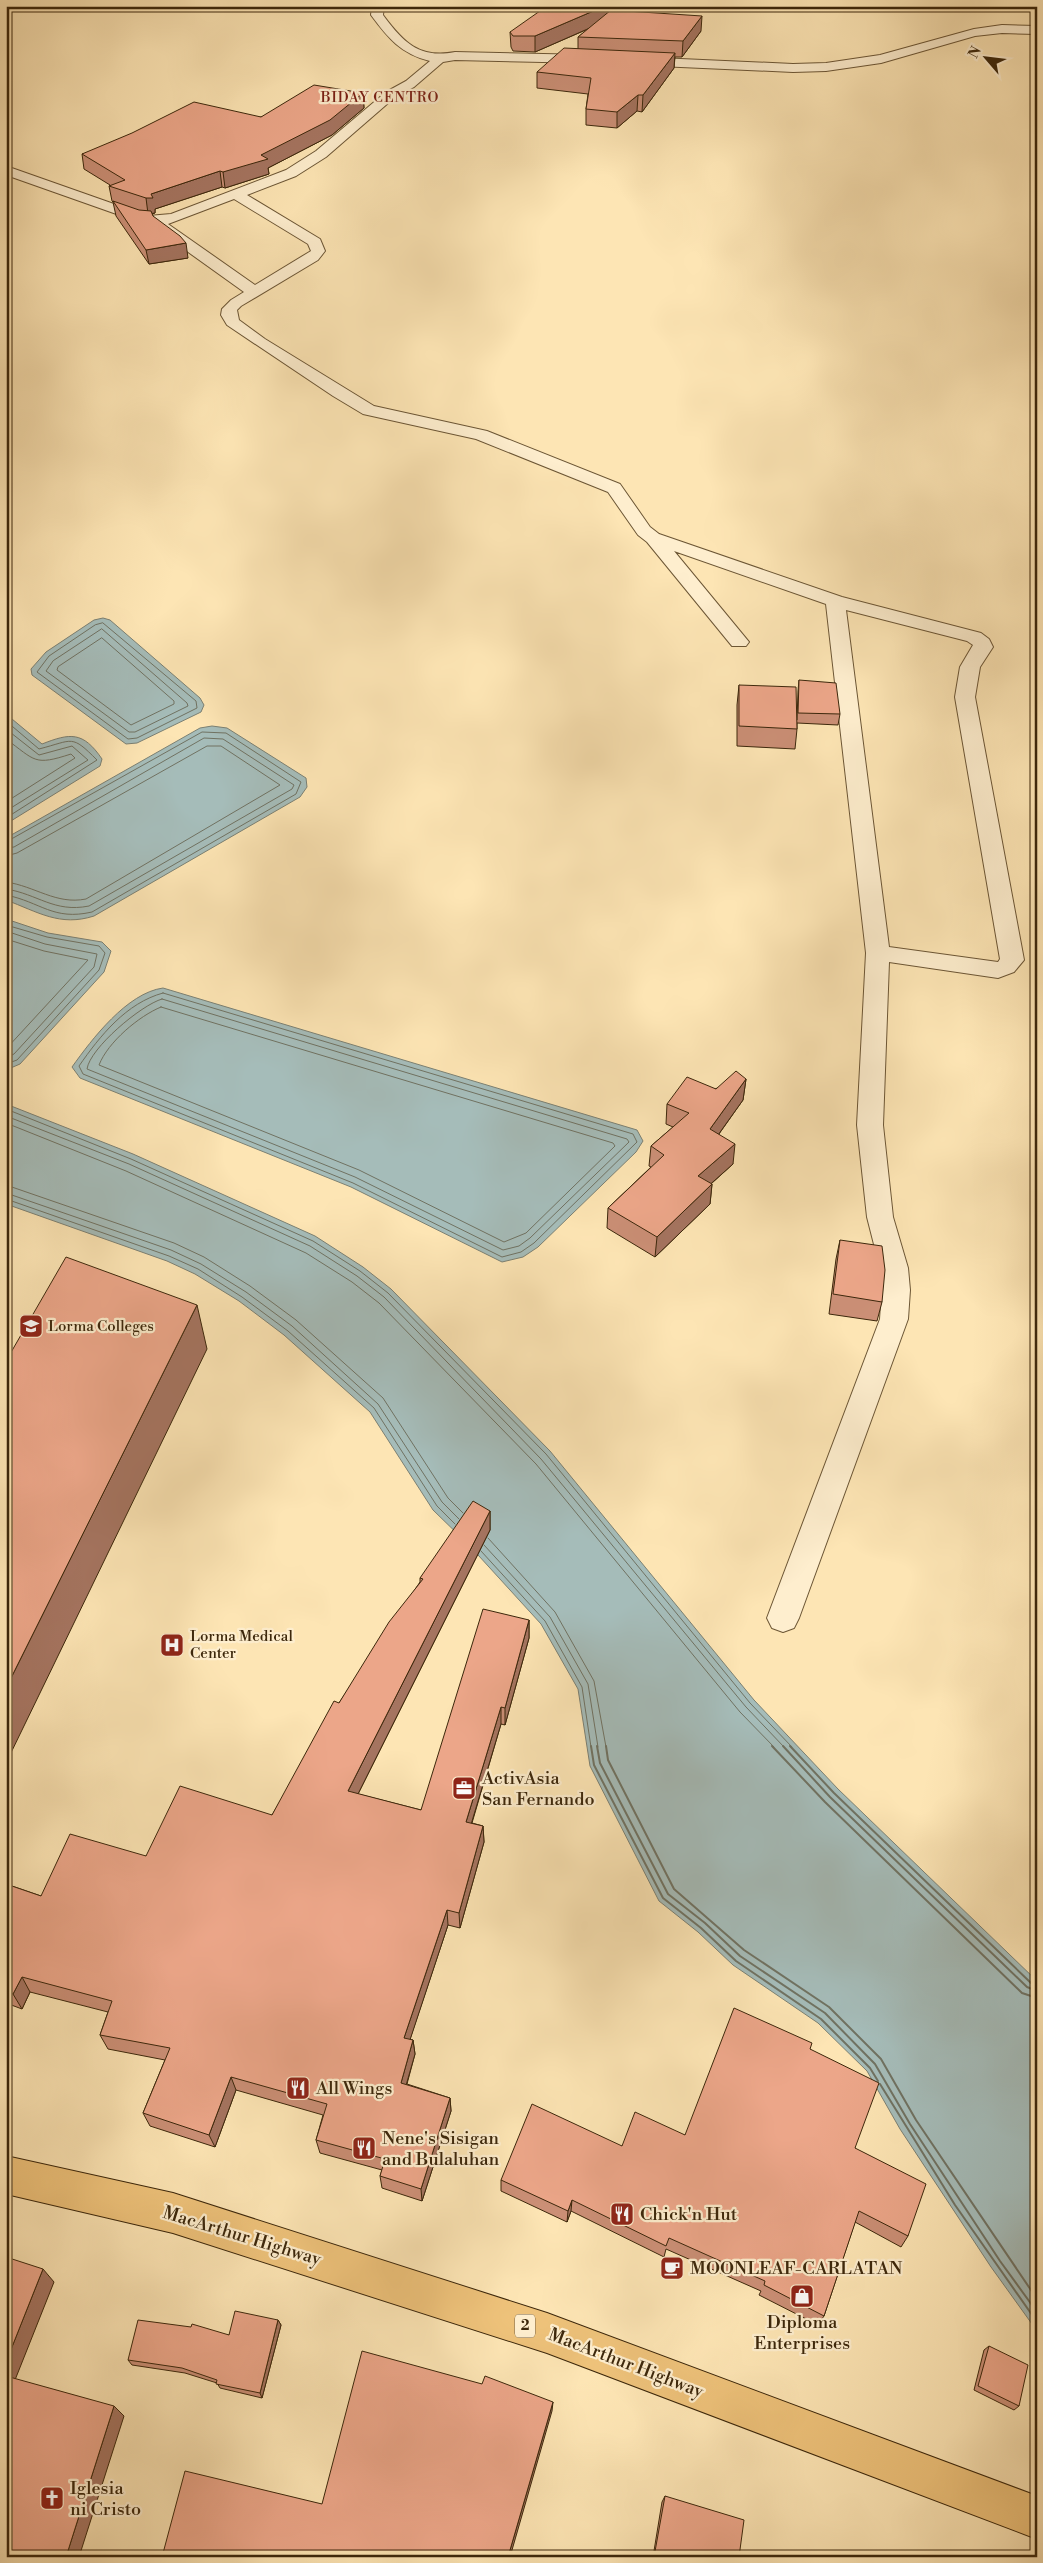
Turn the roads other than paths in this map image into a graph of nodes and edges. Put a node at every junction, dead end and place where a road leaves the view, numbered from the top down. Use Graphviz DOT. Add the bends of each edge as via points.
graph roads {
  1 [pos="378,6"];
  2 [pos="1037,30"];
  3 [pos="440,59"];
  4 [pos="599,59"];
  5 [pos="619,60"];
  6 [pos="6,170"];
  7 [pos="236,195"];
  8 [pos="161,220"];
  9 [pos="254,292"];
  10 [pos="653,538"];
  11 [pos="835,601"];
  12 [pos="739,642"];
  13 [pos="878,953"];
  14 [pos="783,1618"];
  15 [pos="6,2175"];
  16 [pos="1034,2517"];
  1 -- 3 [label="street" via="377,15 410,52"];
  2 -- 5 [label="street" via="1002,29 974,33 881,59 826,67"];
  3 -- 4 [label="street" via="455,56"];
  3 -- 7 [label="street" via="410,84 390,95 321,154 291,173"];
  6 -- 8 [label="street" via="147,220"];
  7 -- 8 [label="street"];
  7 -- 9 [label="street" via="315,242 318,247 314,256"];
  8 -- 9 [label="street" via="161,226"];
  9 -- 10 [label="street" via="230,309 232,322 339,393 368,410 481,436 614,488 644,531"];
  10 -- 11 [label="street"];
  10 -- 12 [label="street"];
  11 -- 13 [label="street"];
  11 -- 13 [label="street" via="974,637 983,647 970,667 965,697 1012,960 998,970"];
  13 -- 14 [label="street" via="870,1125 880,1217 894,1268 894,1319"];
  15 -- 16 [label="main road, MacArthur Highway / 2" via="173,2213 538,2330"];
}
